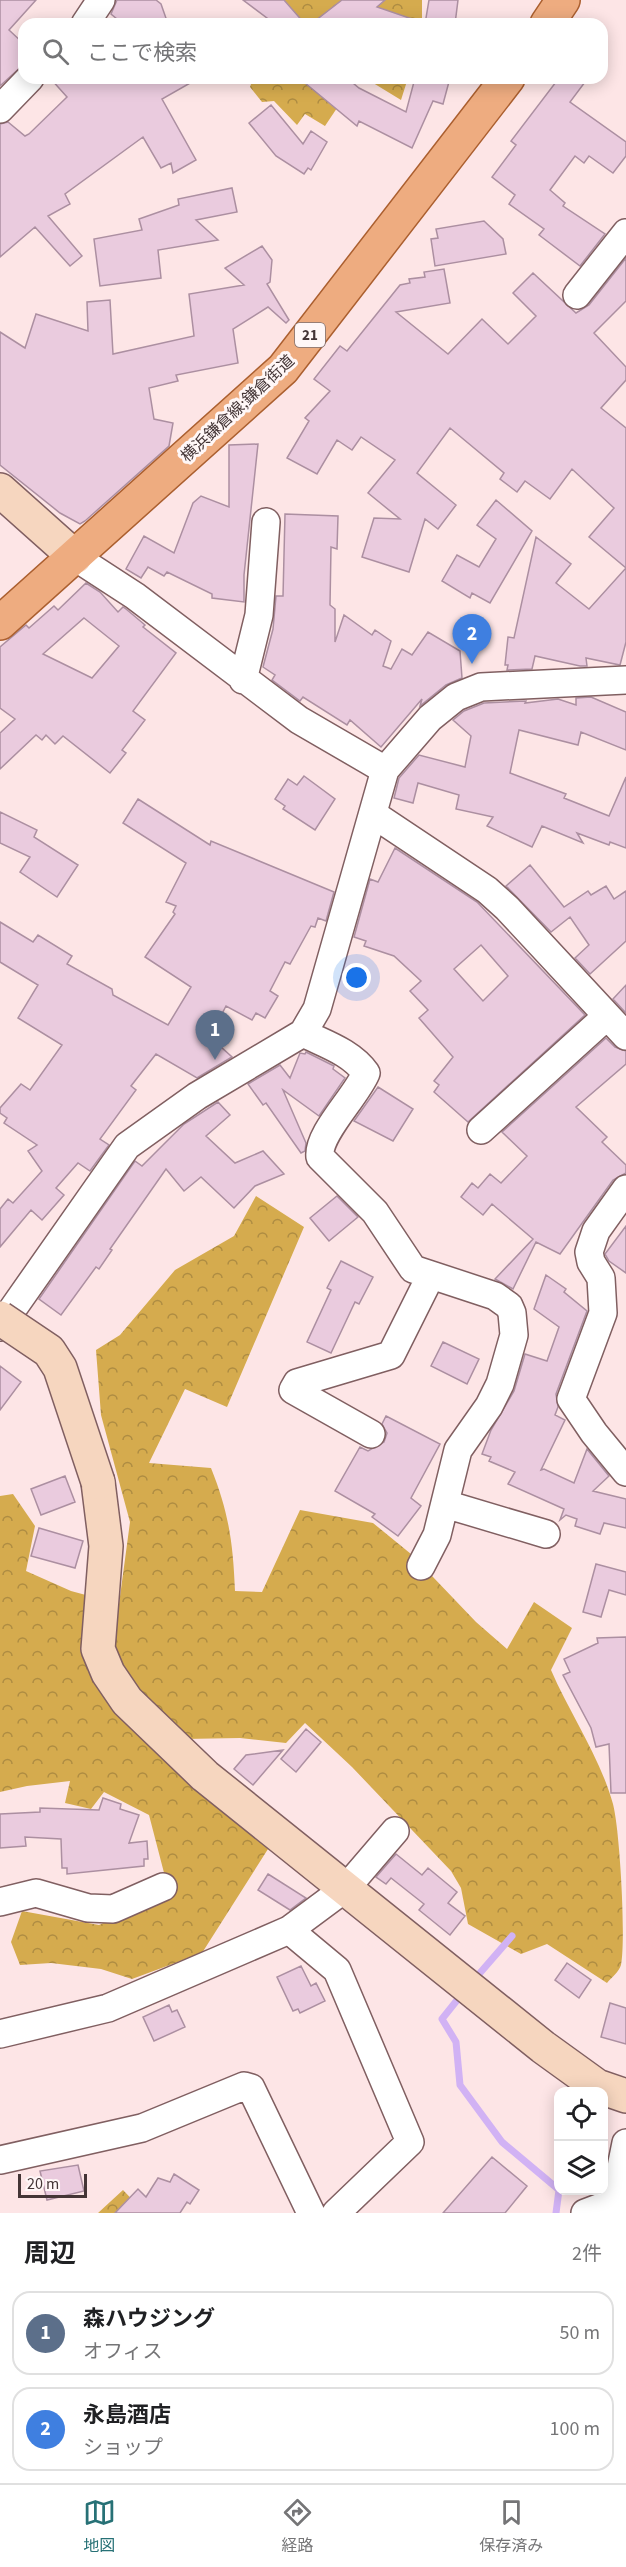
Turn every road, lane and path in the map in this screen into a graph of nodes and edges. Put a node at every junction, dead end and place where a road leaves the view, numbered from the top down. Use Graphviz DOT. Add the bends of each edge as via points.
graph roads {
  1 [pos="101,0"];
  2 [pos="563,0"];
  3 [pos="89,18"];
  4 [pos="550,18"];
  5 [pos="24,84"];
  6 [pos="503,84"];
  7 [pos="0,109"];
  8 [pos="626,233"];
  9 [pos="576,295"];
  10 [pos="0,490"];
  11 [pos="266,522"];
  12 [pos="75,557"];
  13 [pos="0,623"];
  14 [pos="243,680"];
  15 [pos="626,680"];
  16 [pos="385,770"];
  17 [pos="373,814"];
  18 [pos="607,1016"];
  19 [pos="303,1033"];
  20 [pos="626,1036"];
  21 [pos="481,1130"];
  22 [pos="626,1189"];
  23 [pos="430,1276"];
  24 [pos="0,1318"];
  25 [pos="0,1327"];
  26 [pos="371,1434"];
  27 [pos="626,1472"];
  28 [pos="445,1504"];
  29 [pos="546,1533"];
  30 [pos="421,1566"];
  31 [pos="395,1831"];
  32 [pos="163,1887"];
  33 [pos="347,1887"];
  34 [pos="0,1902"];
  35 [pos="289,1930"];
  36 [pos="0,2034"];
  37 [pos="626,2096"];
  38 [pos="626,2143"];
  39 [pos="0,2160"];
  40 [pos="617,2207"];
  41 [pos="311,2213"];
  42 [pos="336,2213"];
  43 [pos="585,2213"];
  1 -- 3 [label="street"];
  2 -- 4 [label="main road"];
  5 -- 7 [label="street"];
  6 -- 12 [label="main road, 横浜鎌倉線;鎌倉街道 / 21" via="283,369"];
  8 -- 9 [label="street"];
  10 -- 12 [label="street"];
  11 -- 14 [label="street" via="259,615"];
  12 -- 13 [label="main road, 横浜鎌倉線;鎌倉街道 / 21"];
  12 -- 14 [label="street" via="135,596"];
  14 -- 16 [label="street" via="299,720"];
  15 -- 16 [label="street" via="481,687 456,697 430,718"];
  16 -- 17 [label="street"];
  17 -- 18 [label="street" via="487,890"];
  17 -- 19 [label="street" via="317,1009"];
  18 -- 20 [label="street"];
  18 -- 21 [label="street"];
  19 -- 23 [label="street" via="348,1055 366,1073 359,1090 322,1140 320,1157 375,1212 413,1269"];
  19 -- 25 [label="street" via="197,1096 127,1146"];
  22 -- 27 [label="street" via="596,1231 589,1252 601,1278 603,1313 571,1399"];
  23 -- 26 [label="street" via="391,1355 297,1383 293,1390"];
  23 -- 28 [label="street" via="502,1299 512,1313 514,1335 500,1384 458,1450"];
  24 -- 33 [label="street, bridge" via="49,1351 60,1368 98,1482 106,1546 98,1648 108,1674 128,1701 201,1773"];
  28 -- 29 [label="street"];
  28 -- 30 [label="street" via="437,1535"];
  31 -- 33 [label="street"];
  32 -- 34 [label="street" via="113,1909 87,1908 36,1893"];
  33 -- 35 [label="street"];
  33 -- 37 [label="street" via="543,2047 597,2086"];
  35 -- 36 [label="street" via="108,2008"];
  35 -- 42 [label="street" via="336,1970 410,2142"];
  38 -- 40 [label="street"];
  39 -- 41 [label="street" via="142,2128 244,2086 251,2088"];
  40 -- 43 [label="street"];
}
